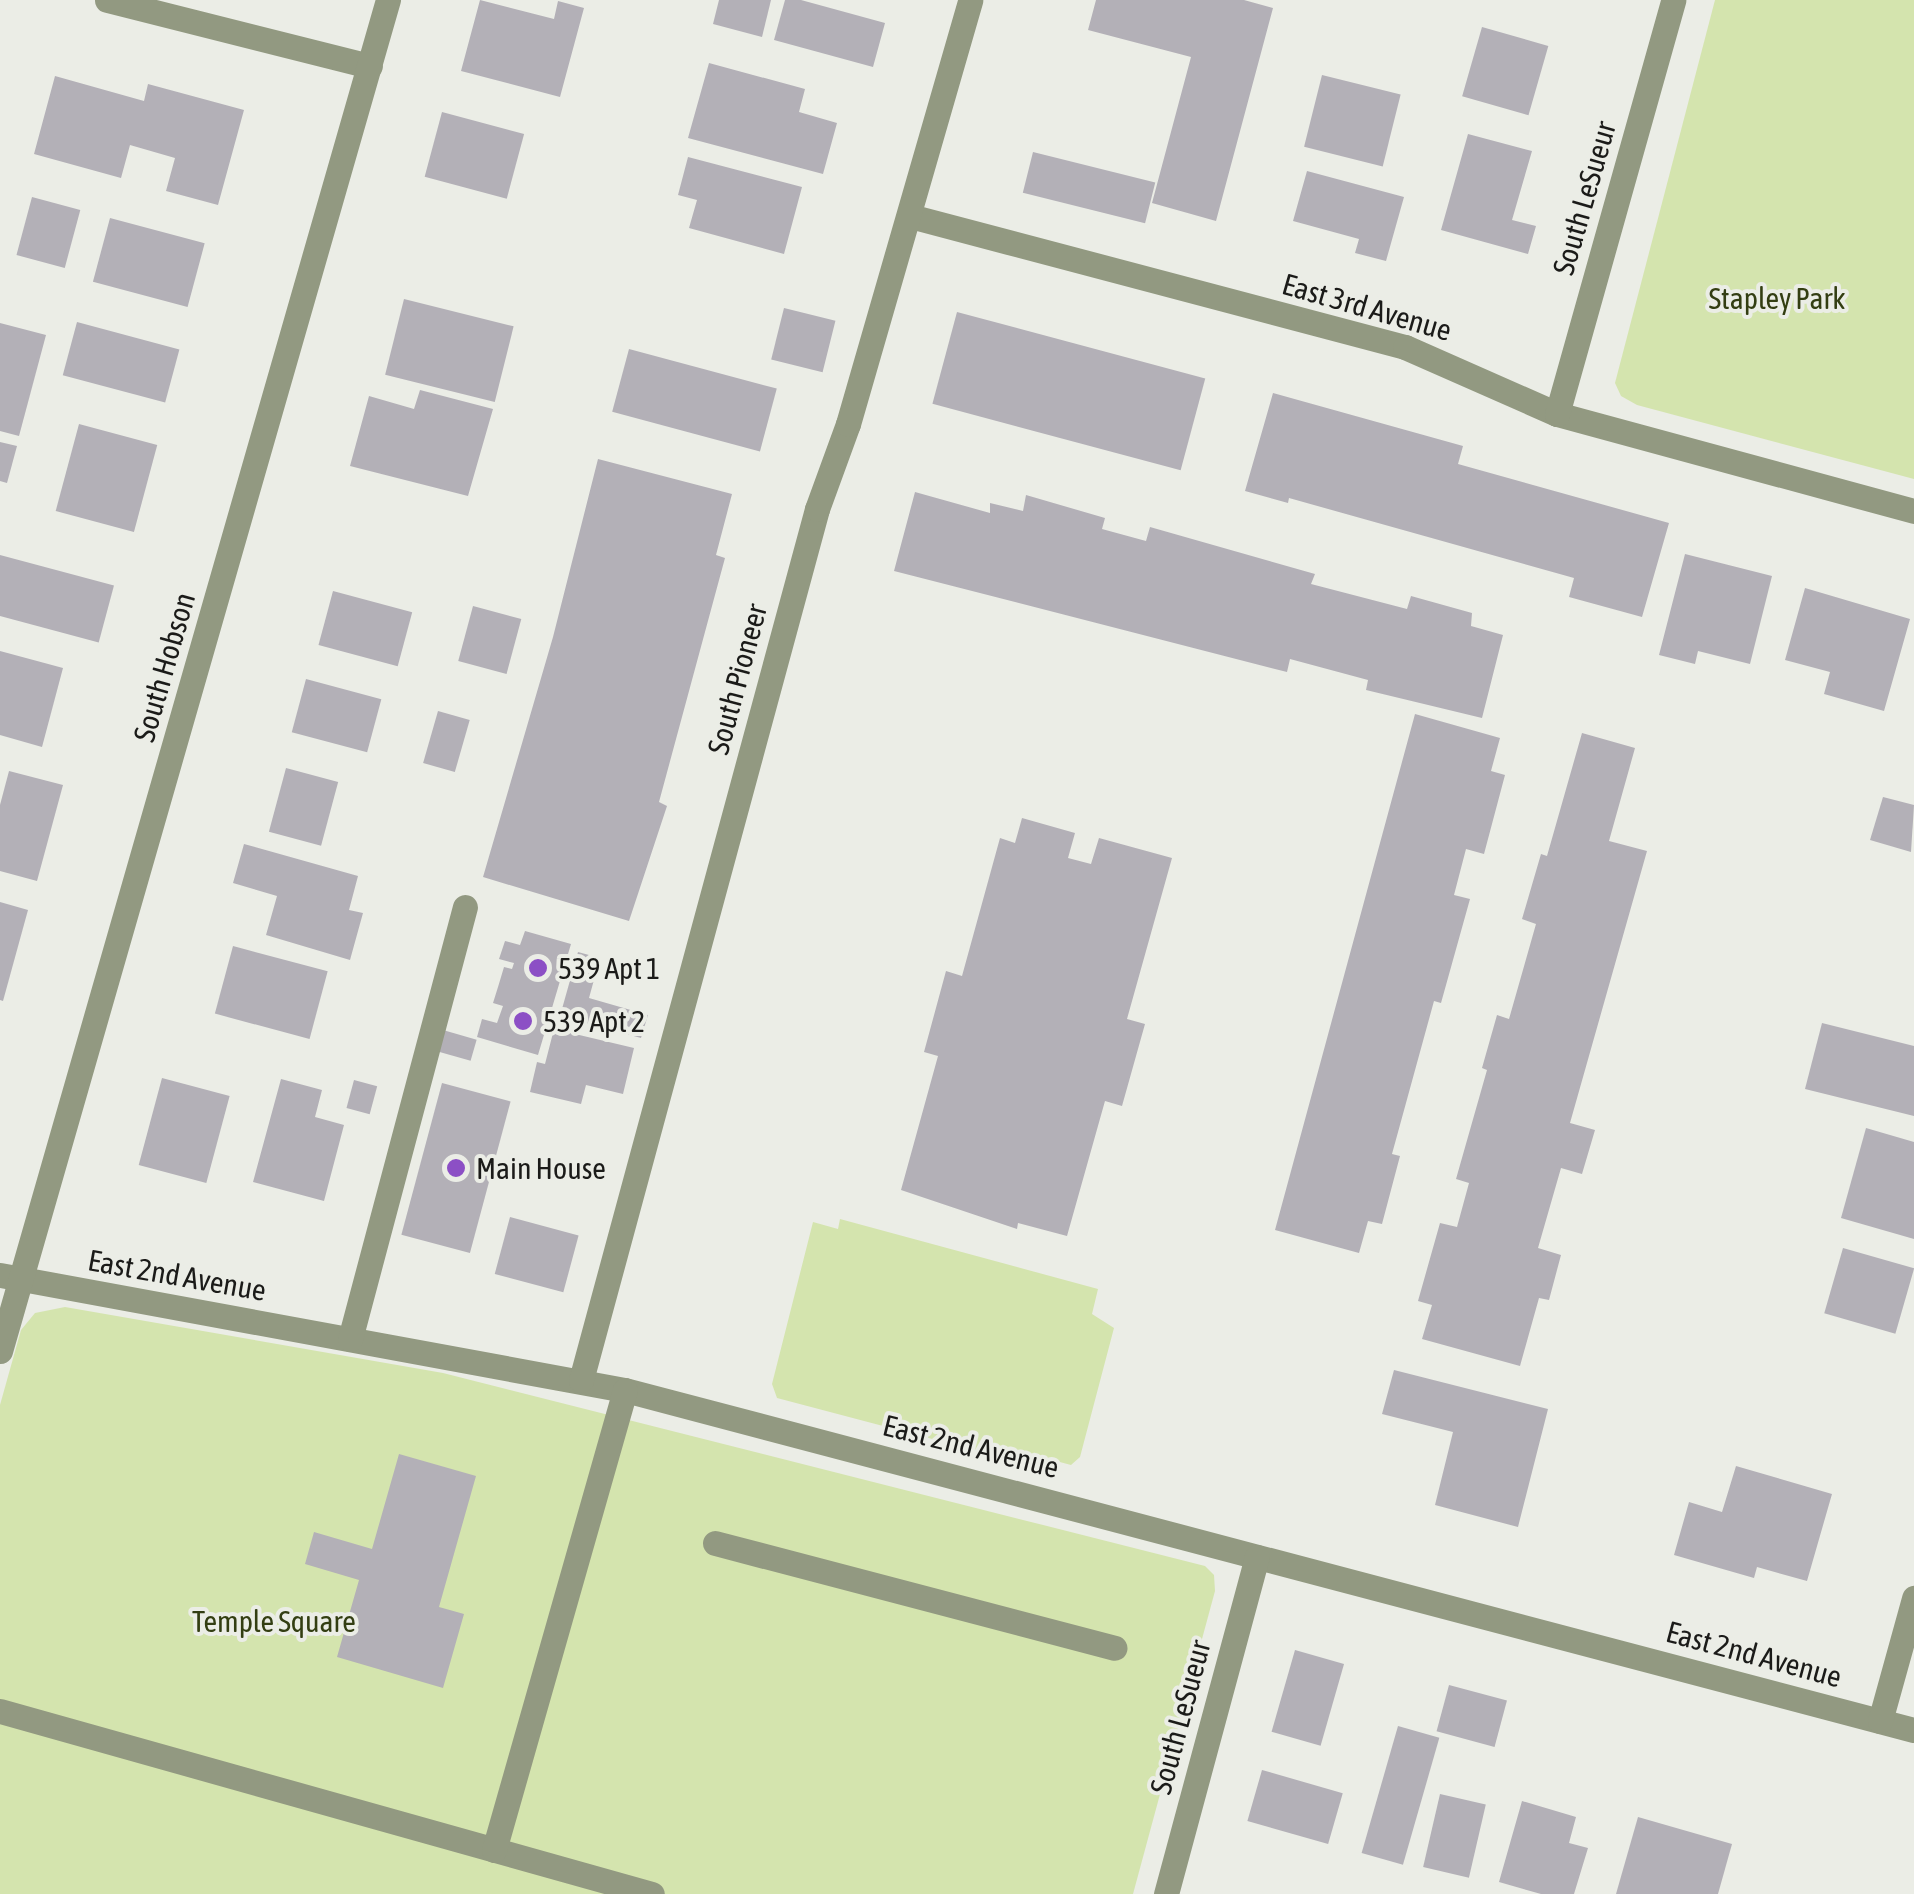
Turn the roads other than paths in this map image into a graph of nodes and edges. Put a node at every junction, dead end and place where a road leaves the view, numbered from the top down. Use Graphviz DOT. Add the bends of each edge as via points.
graph roads {
  1 [pos="107,0"];
  2 [pos="388,0"];
  3 [pos="970,0"];
  4 [pos="1673,0"];
  5 [pos="370,66"];
  6 [pos="910,216"];
  7 [pos="1557,414"];
  8 [pos="1914,511"];
  9 [pos="465,907"];
  10 [pos="10,1278"];
  11 [pos="350,1338"];
  12 [pos="0,1351"];
  13 [pos="582,1380"];
  14 [pos="625,1390"];
  15 [pos="715,1543"];
  16 [pos="1257,1557"];
  17 [pos="1914,1598"];
  18 [pos="1114,1648"];
  19 [pos="0,1711"];
  20 [pos="1880,1721"];
  21 [pos="1914,1730"];
  22 [pos="494,1850"];
  23 [pos="652,1894"];
  24 [pos="1166,1894"];
  1 -- 5 [label="street"];
  2 -- 5 [label="street, South Hobson"];
  3 -- 6 [label="street, South Pioneer"];
  4 -- 7 [label="street, South LeSueur"];
  5 -- 10 [label="street, South Hobson"];
  6 -- 7 [label="street, East 3rd Avenue" via="1405,347"];
  6 -- 13 [label="street, South Pioneer" via="817,509"];
  7 -- 8 [label="street, East 3rd Avenue"];
  9 -- 11 [label="street"];
  10 -- 11 [label="street, East 2nd Avenue"];
  10 -- 12 [label="street, South Hobson"];
  11 -- 13 [label="street, East 2nd Avenue"];
  13 -- 14 [label="street, East 2nd Avenue"];
  14 -- 16 [label="street, East 2nd Avenue"];
  14 -- 22 [label="street"];
  15 -- 18 [label="street"];
  16 -- 20 [label="street, East 2nd Avenue"];
  16 -- 24 [label="street, South LeSueur"];
  17 -- 20 [label="street"];
  19 -- 22 [label="street"];
  20 -- 21 [label="street, East 2nd Avenue"];
  22 -- 23 [label="street"];
}
